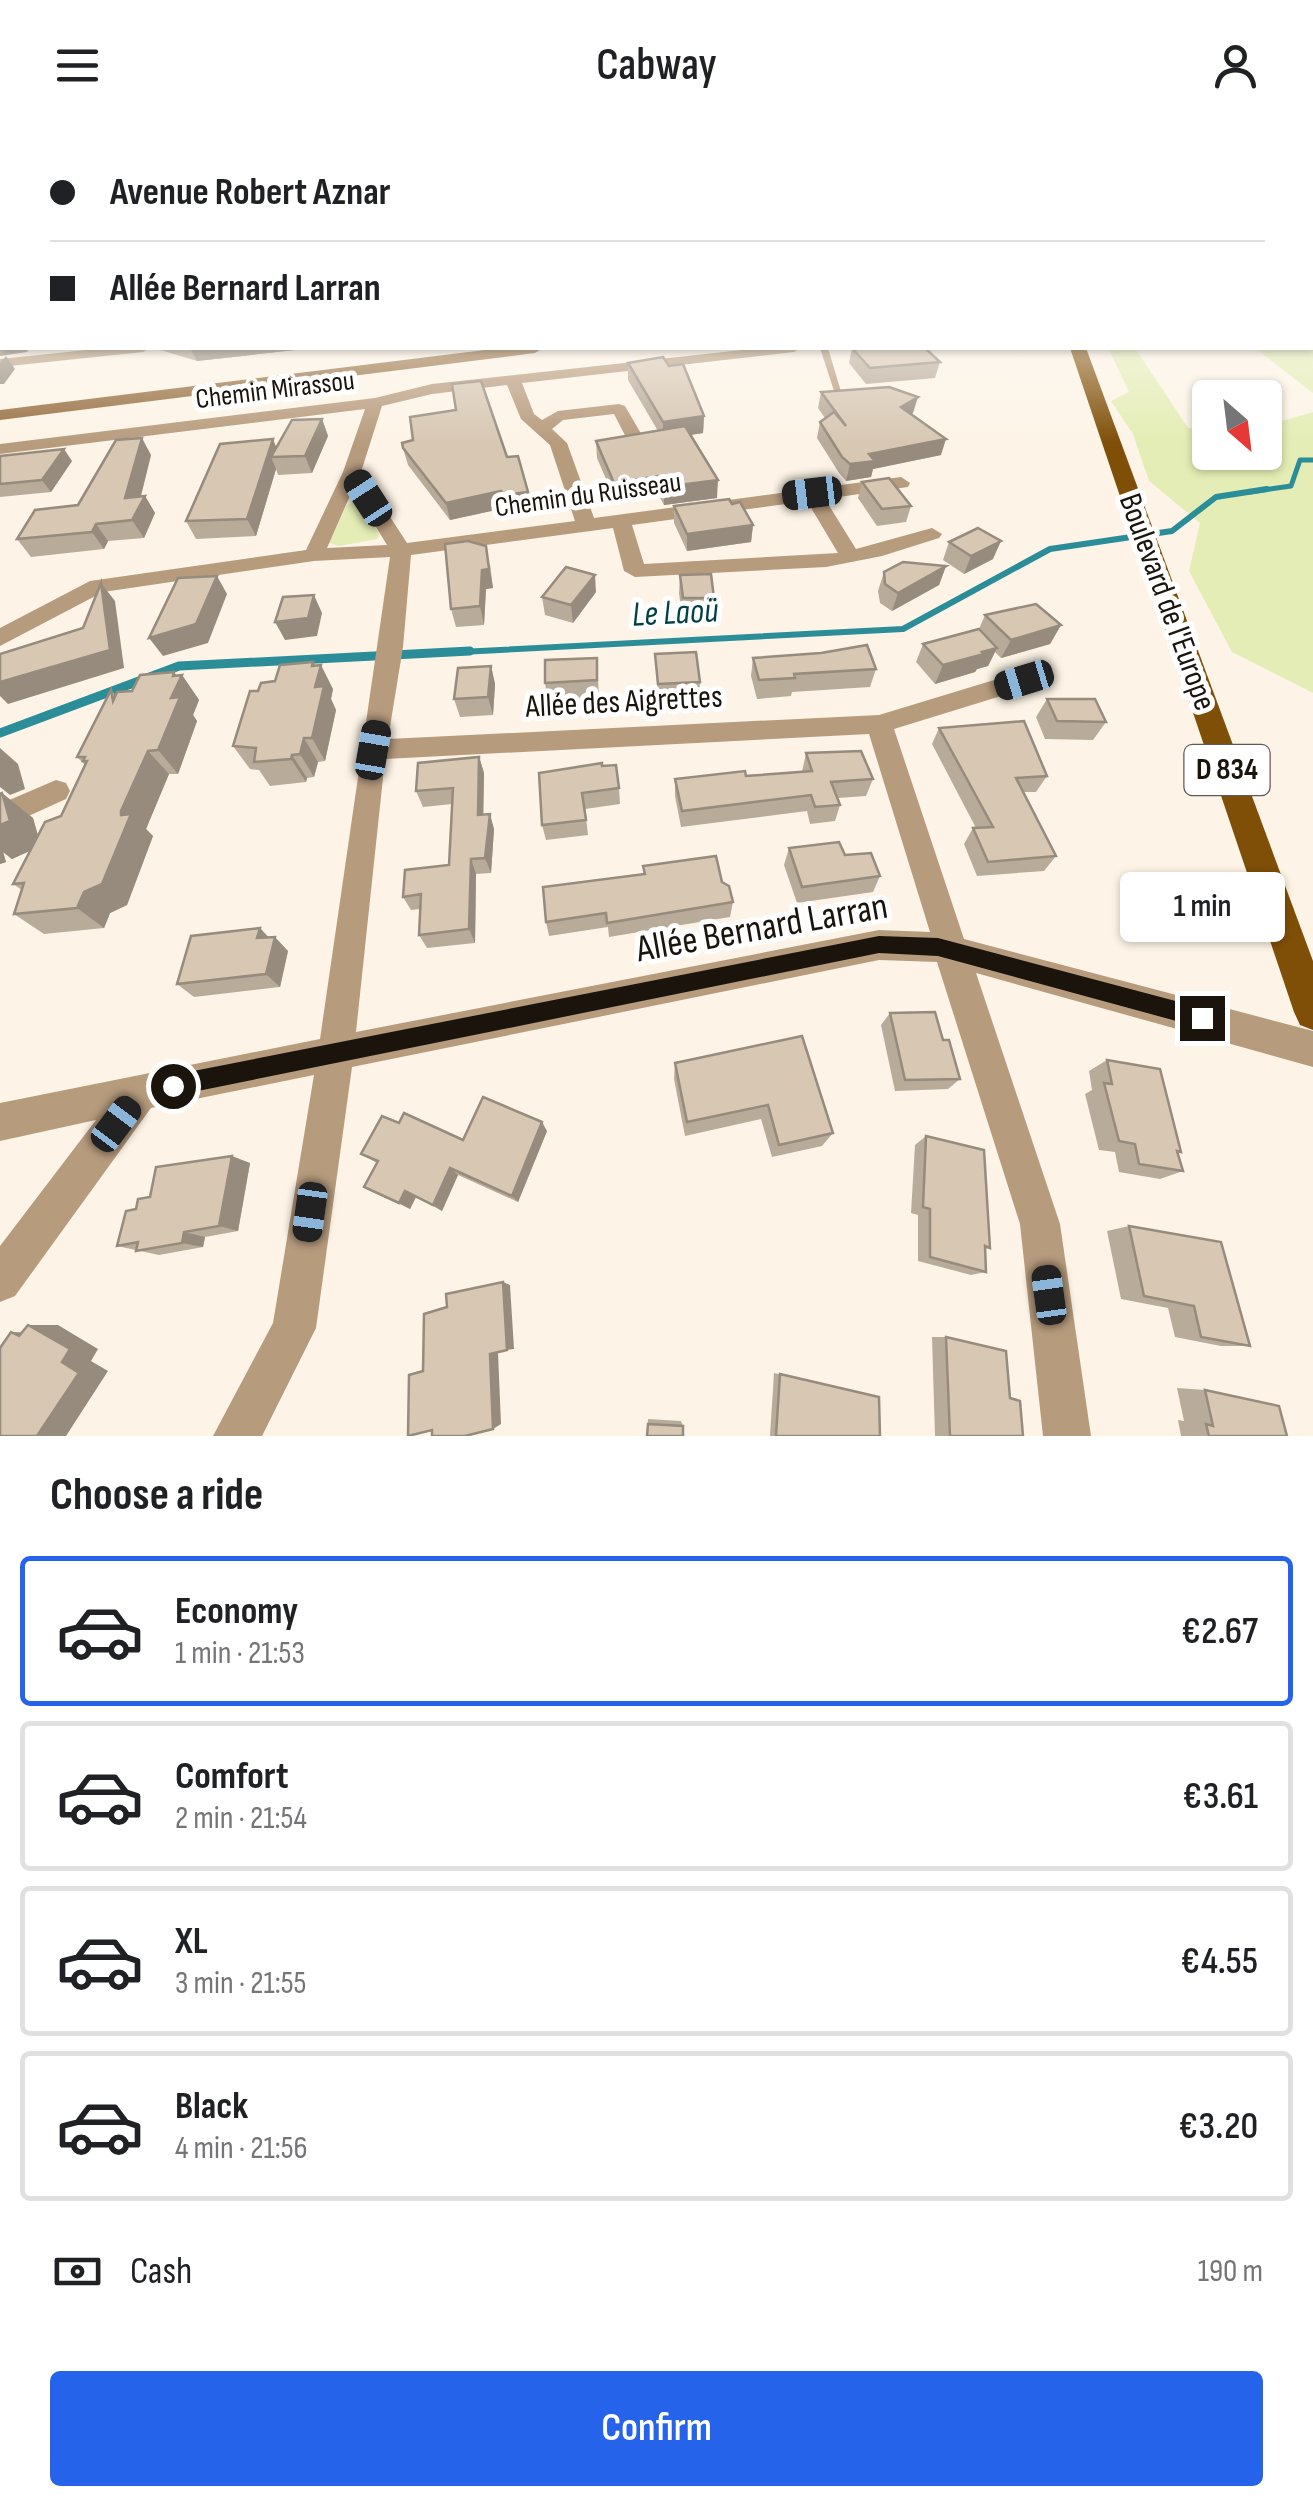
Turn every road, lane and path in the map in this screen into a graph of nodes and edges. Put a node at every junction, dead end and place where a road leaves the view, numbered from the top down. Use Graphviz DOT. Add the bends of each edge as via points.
graph roads {
  1 [pos="107,350"];
  2 [pos="519,350"];
  3 [pos="776,350"];
  4 [pos="825,350"];
  5 [pos="70,352"];
  6 [pos="1079,355"];
  7 [pos="0,363"];
  8 [pos="379,368"];
  9 [pos="513,380"];
  10 [pos="375,403"];
  11 [pos="842,403"];
  12 [pos="0,418"];
  13 [pos="541,429"];
  14 [pos="634,437"];
  15 [pos="0,449"];
  16 [pos="352,472"];
  17 [pos="901,483"];
  18 [pos="812,493"];
  19 [pos="620,518"];
  20 [pos="585,522"];
  21 [pos="932,534"];
  22 [pos="401,550"];
  23 [pos="314,555"];
  24 [pos="851,557"];
  25 [pos="0,638"];
  26 [pos="1024,680"];
  27 [pos="879,724"];
  28 [pos="373,750"];
  29 [pos="56,791"];
  30 [pos="0,817"];
  31 [pos="954,951"];
  32 [pos="1310,1003"];
  33 [pos="1313,1049"];
  34 [pos="336,1051"];
  35 [pos="140,1092"];
  36 [pos="0,1122"];
  37 [pos="0,1281"];
  38 [pos="238,1436"];
  39 [pos="1068,1436"];
  1 -- 5 [label="street"];
  2 -- 8 [label="main road"];
  3 -- 9 [label="street, Chemin Mirassou"];
  4 -- 11 [label="lane"];
  5 -- 7 [label="street"];
  6 -- 32 [label="main road, Boulevard de l'Europe / D 834"];
  8 -- 12 [label="main road"];
  8 -- 12 [label="main road"];
  9 -- 10 [label="street, Chemin Mirassou"];
  9 -- 13 [label="street" via="527,416"];
  10 -- 15 [label="street, Chemin Mirassou"];
  10 -- 16 [label="street"];
  13 -- 14 [label="street" via="558,416 618,408"];
  13 -- 20 [label="street" via="558,444"];
  16 -- 22 [label="street"];
  16 -- 23 [label="street"];
  17 -- 18 [label="street, Chemin du Ruisseau"];
  18 -- 19 [label="street, Chemin du Ruisseau"];
  18 -- 24 [label="street"];
  19 -- 20 [label="street, Chemin du Ruisseau"];
  19 -- 24 [label="street" via="635,570"];
  20 -- 22 [label="street, Chemin du Ruisseau"];
  21 -- 24 [label="street"];
  22 -- 23 [label="street, Chemin du Ruisseau"];
  22 -- 28 [label="street"];
  23 -- 25 [label="street, Chemin du Ruisseau" via="98,586"];
  26 -- 27 [label="street, Allée des Aigrettes"];
  27 -- 28 [label="street, Allée des Aigrettes"];
  27 -- 31 [label="street"];
  28 -- 34 [label="street"];
  29 -- 30 [label="street"];
  31 -- 33 [label="street, Allée Bernard Larran"];
  31 -- 34 [label="street, Allée Bernard Larran" via="879,944"];
  31 -- 39 [label="street" via="1040,1224"];
  34 -- 35 [label="street, Allée Bernard Larran"];
  34 -- 38 [label="street" via="294,1328"];
  35 -- 36 [label="street, Allée Bernard Larran"];
  35 -- 37 [label="street"];
}
